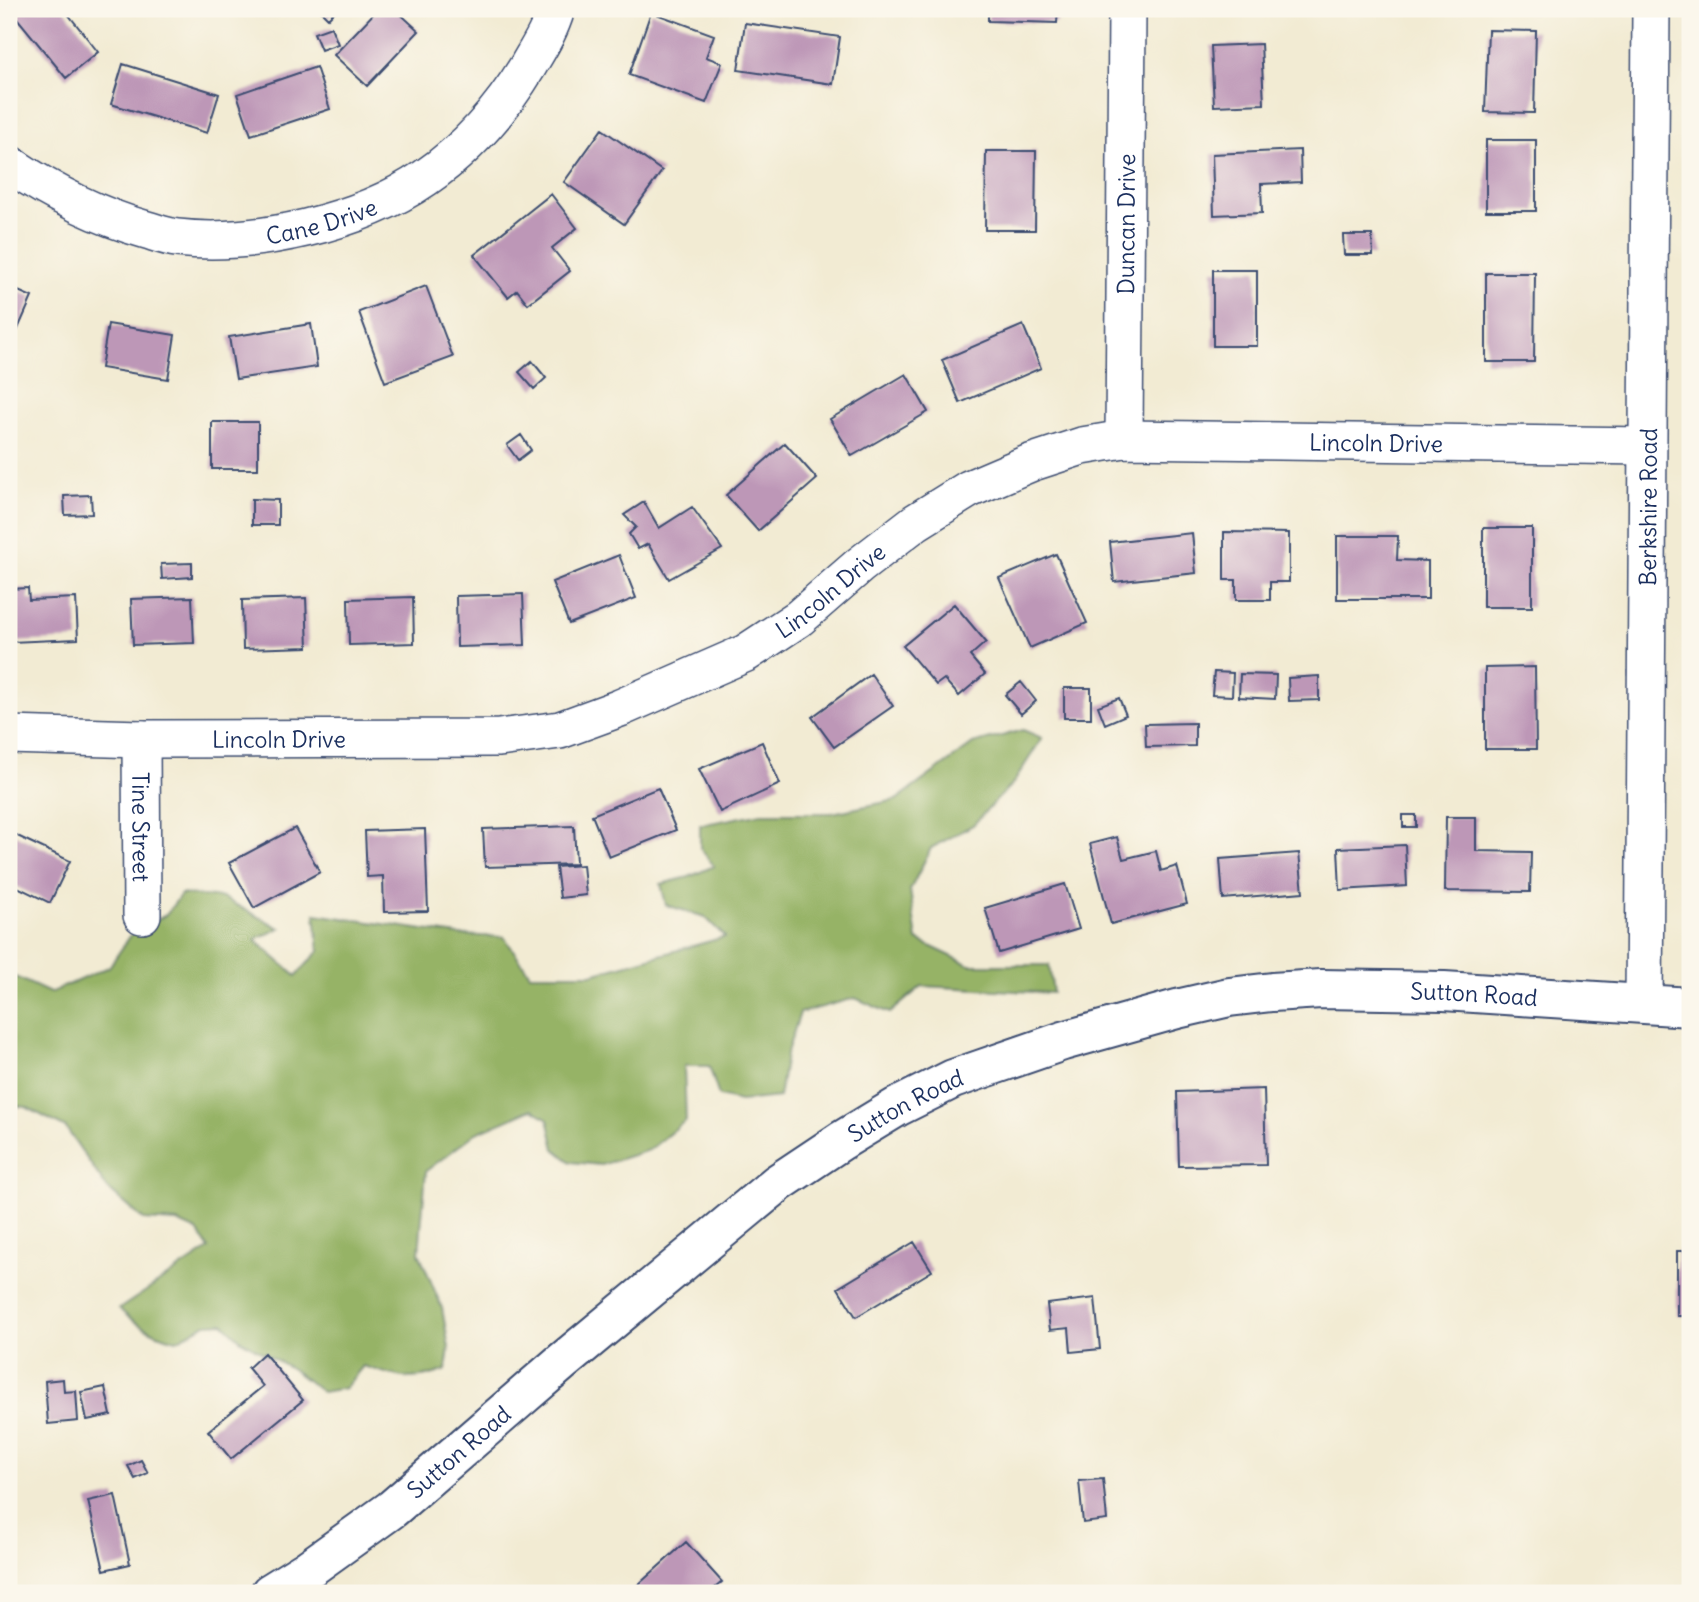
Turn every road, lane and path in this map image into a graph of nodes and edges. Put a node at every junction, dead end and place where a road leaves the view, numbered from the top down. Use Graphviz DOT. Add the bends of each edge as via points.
graph roads {
  1 [pos="556,9"];
  2 [pos="1127,9"];
  3 [pos="1651,9"];
  4 [pos="9,164"];
  5 [pos="1124,439"];
  6 [pos="1647,446"];
  7 [pos="9,735"];
  8 [pos="141,739"];
  9 [pos="142,915"];
  10 [pos="1644,1004"];
  11 [pos="1690,1007"];
  12 [pos="270,1593"];
  1 -- 4 [label="street, Cane Drive" via="550,29 515,88 476,136 425,178 365,210 306,228 242,239 176,238 114,221 47,190"];
  2 -- 5 [label="street, Duncan Drive"];
  3 -- 6 [label="street, Berkshire Road"];
  5 -- 6 [label="street, Lincoln Drive"];
  5 -- 8 [label="street, Lincoln Drive" via="1082,446 969,489 916,522 799,618 746,653 560,730 499,738"];
  6 -- 10 [label="street, Berkshire Road"];
  7 -- 8 [label="street, Lincoln Drive"];
  8 -- 9 [label="street, Tine Street"];
  10 -- 11 [label="street, Sutton Road"];
  10 -- 12 [label="street, Sutton Road" via="1444,991 1272,992 1177,1009 953,1079 875,1121 778,1183 393,1509"];
}
